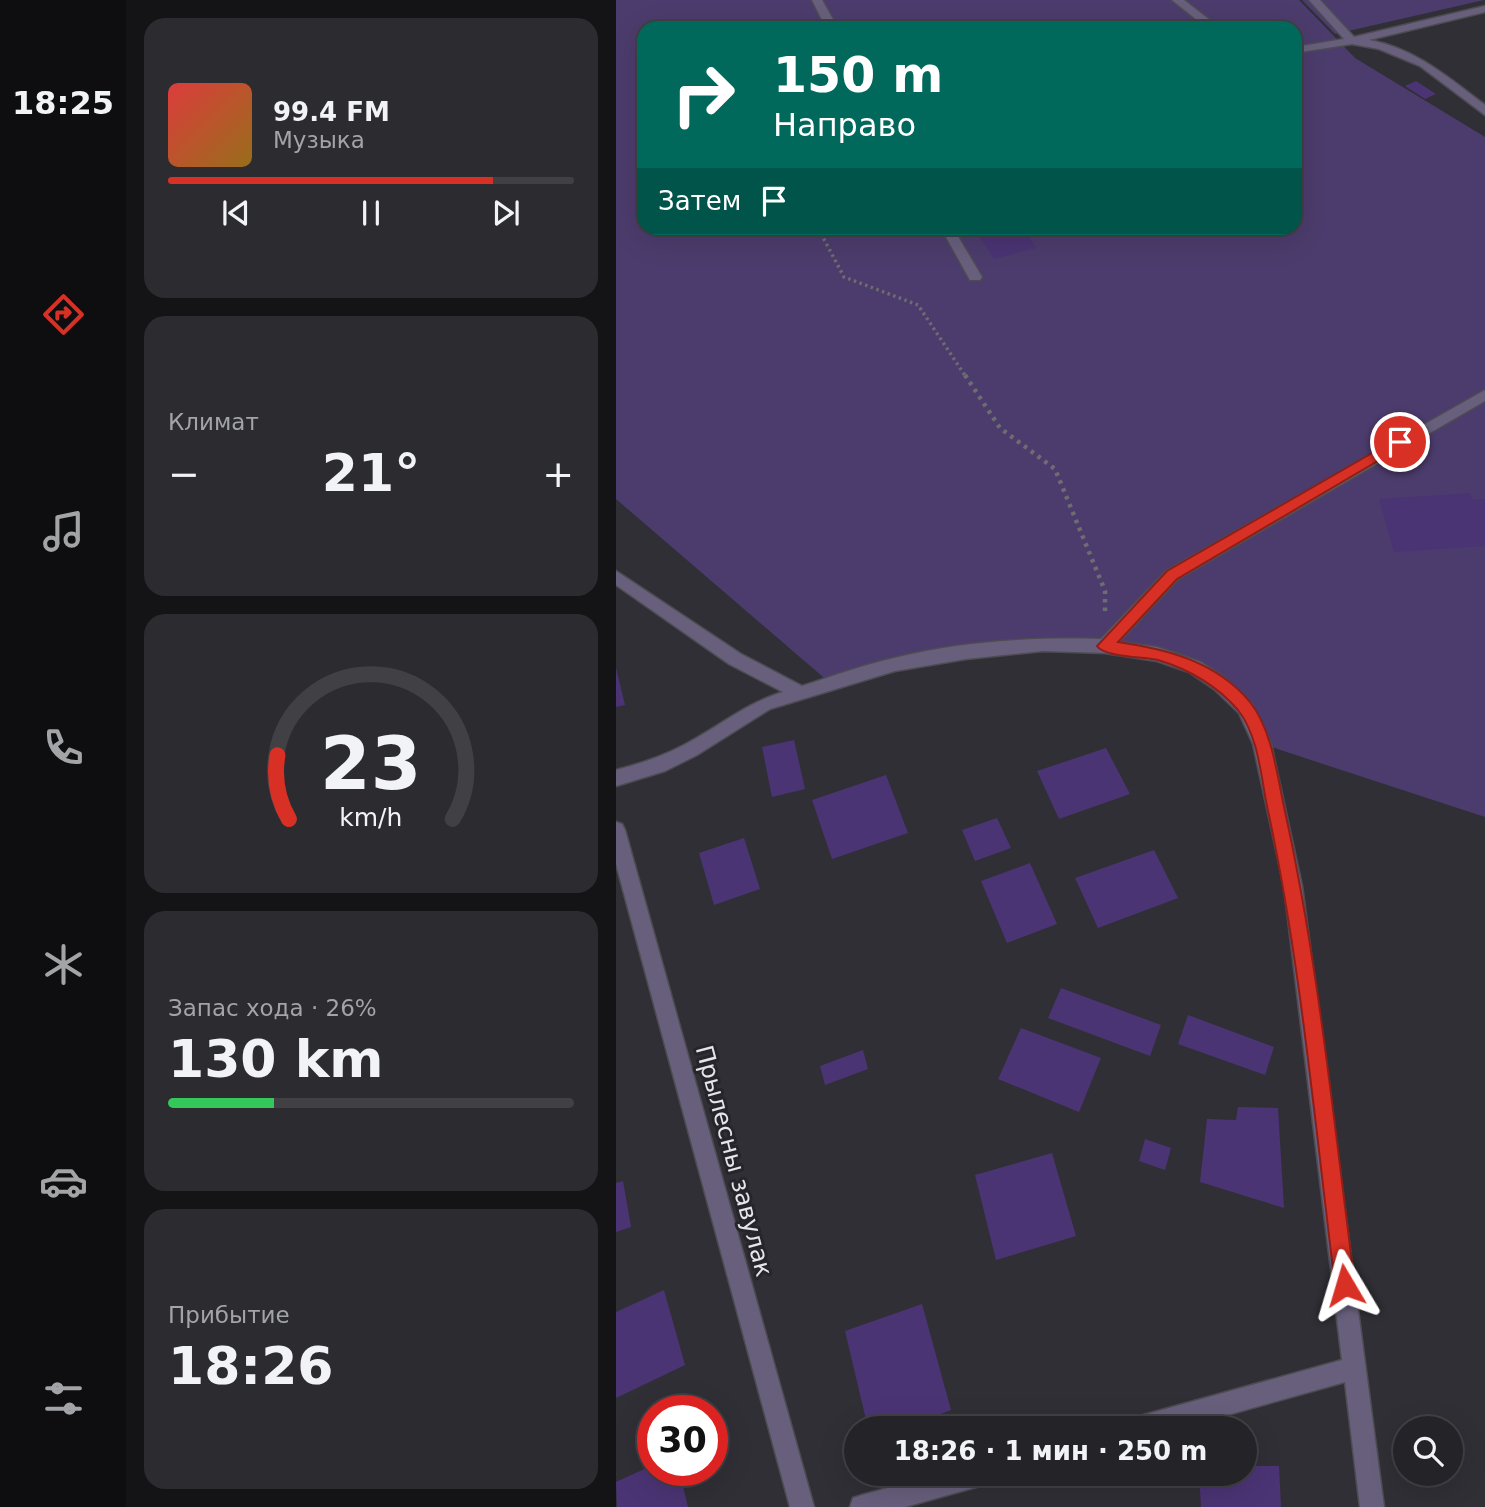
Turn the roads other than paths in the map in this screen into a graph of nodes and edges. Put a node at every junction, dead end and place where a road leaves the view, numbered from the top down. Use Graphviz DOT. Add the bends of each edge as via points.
graph roads {
  1 [pos="817,0"];
  2 [pos="1177,0"];
  3 [pos="1314,0"];
  4 [pos="1485,9"];
  5 [pos="828,21"];
  6 [pos="1205,21"];
  7 [pos="1352,41"];
  8 [pos="1302,49"];
  9 [pos="1485,111"];
  10 [pos="951,235"];
  11 [pos="975,277"];
  12 [pos="1485,395"];
  13 [pos="616,577"];
  14 [pos="1105,646"];
  15 [pos="801,693"];
  16 [pos="616,778"];
  17 [pos="616,830"];
  18 [pos="1356,1367"];
  19 [pos="1182,1416"];
  20 [pos="936,1486"];
  21 [pos="802,1507"];
  22 [pos="862,1507"];
  23 [pos="1372,1507"];
  1 -- 5 [label="street"];
  2 -- 6 [label="street"];
  3 -- 7 [label="street"];
  4 -- 7 [label="street"];
  7 -- 8 [label="street"];
  7 -- 9 [label="street" via="1382,46 1424,64"];
  10 -- 11 [label="street"];
  12 -- 14 [label="street" via="1172,575"];
  13 -- 15 [label="street" via="735,659"];
  14 -- 15 [label="street" via="1043,644 966,652 895,664"];
  14 -- 18 [label="street" via="1157,654 1195,667 1245,708 1262,744 1293,886"];
  15 -- 16 [label="street" via="765,704 659,766"];
  17 -- 21 [label="street, Прылесны завулак"];
  18 -- 19 [label="street"];
  18 -- 23 [label="street"];
  20 -- 22 [label="street"];
}
